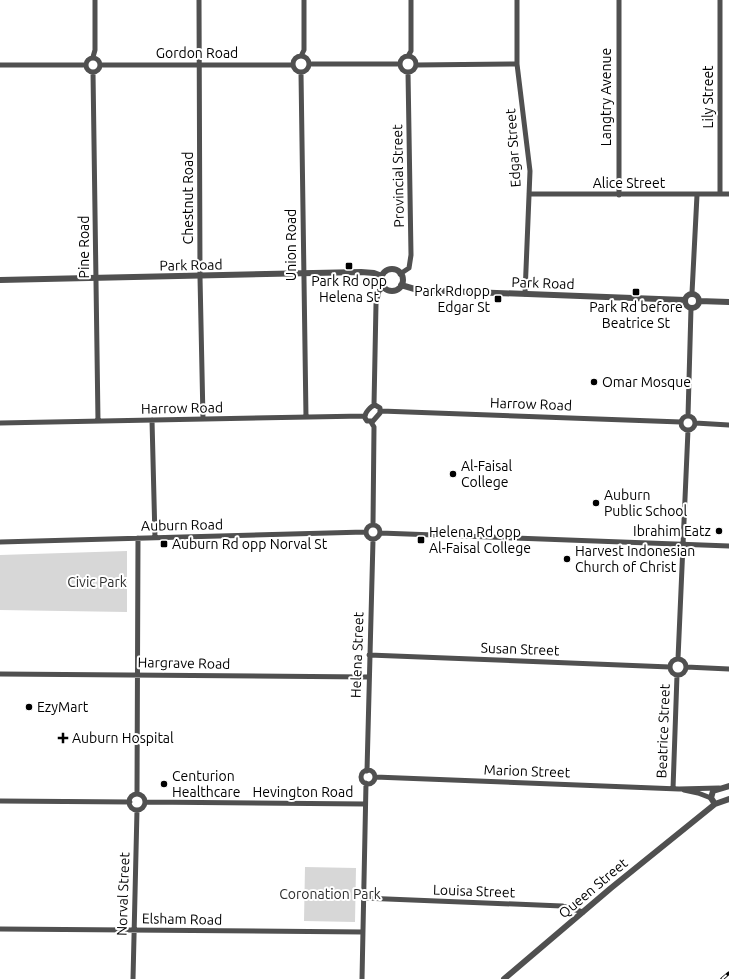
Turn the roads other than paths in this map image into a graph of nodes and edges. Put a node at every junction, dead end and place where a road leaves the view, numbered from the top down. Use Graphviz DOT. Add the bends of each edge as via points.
graph roads {
  1 [pos="96,0"];
  2 [pos="199,0"];
  3 [pos="304,0"];
  4 [pos="411,0"];
  5 [pos="517,0"];
  6 [pos="619,0"];
  7 [pos="720,0"];
  8 [pos="301,56"];
  9 [pos="408,56"];
  10 [pos="93,57"];
  11 [pos="199,64"];
  12 [pos="293,64"];
  13 [pos="309,64"];
  14 [pos="400,64"];
  15 [pos="517,64"];
  16 [pos="0,65"];
  17 [pos="86,65"];
  18 [pos="100,65"];
  19 [pos="416,65"];
  20 [pos="93,72"];
  21 [pos="408,72"];
  22 [pos="301,73"];
  23 [pos="529,194"];
  24 [pos="720,194"];
  25 [pos="729,194"];
  26 [pos="619,195"];
  27 [pos="697,195"];
  28 [pos="304,274"];
  29 [pos="400,274"];
  30 [pos="200,276"];
  31 [pos="382,276"];
  32 [pos="96,278"];
  33 [pos="0,280"];
  34 [pos="401,285"];
  35 [pos="384,287"];
  36 [pos="692,293"];
  37 [pos="525,294"];
  38 [pos="685,300"];
  39 [pos="699,301"];
  40 [pos="729,302"];
  41 [pos="691,308"];
  42 [pos="374,405"];
  43 [pos="380,411"];
  44 [pos="364,416"];
  45 [pos="688,416"];
  46 [pos="306,417"];
  47 [pos="203,419"];
  48 [pos="152,420"];
  49 [pos="98,421"];
  50 [pos="371,422"];
  51 [pos="681,422"];
  52 [pos="0,423"];
  53 [pos="695,423"];
  54 [pos="729,425"];
  55 [pos="688,430"];
  56 [pos="373,525"];
  57 [pos="365,532"];
  58 [pos="380,533"];
  59 [pos="138,538"];
  60 [pos="155,538"];
  61 [pos="373,540"];
  62 [pos="0,542"];
  63 [pos="683,545"];
  64 [pos="729,546"];
  65 [pos="369,655"];
  66 [pos="678,659"];
  67 [pos="670,667"];
  68 [pos="686,667"];
  69 [pos="729,669"];
  70 [pos="0,674"];
  71 [pos="137,675"];
  72 [pos="678,675"];
  73 [pos="368,677"];
  74 [pos="367,771"];
  75 [pos="375,778"];
  76 [pos="366,783"];
  77 [pos="729,786"];
  78 [pos="720,788"];
  79 [pos="676,789"];
  80 [pos="137,794"];
  81 [pos="729,799"];
  82 [pos="0,801"];
  83 [pos="712,801"];
  84 [pos="130,802"];
  85 [pos="145,802"];
  86 [pos="365,804"];
  87 [pos="137,810"];
  88 [pos="363,898"];
  89 [pos="583,912"];
  90 [pos="0,929"];
  91 [pos="134,930"];
  92 [pos="363,932"];
  93 [pos="133,979"];
  94 [pos="362,979"];
  95 [pos="504,979"];
  1 -- 10 [label="street" via="96,50"];
  2 -- 11 [label="street, Chestnut Road"];
  3 -- 8 [label="street" via="304,50"];
  4 -- 9 [label="street" via="411,51"];
  5 -- 15 [label="street, Edgar Street"];
  6 -- 26 [label="street, Langtry Avenue"];
  7 -- 24 [label="street, Lily Street"];
  8 -- 12 [label="street" via="296,58"];
  8 -- 13 [label="street" via="308,60"];
  9 -- 14 [label="street" via="402,59"];
  9 -- 19 [label="street" via="415,60"];
  10 -- 17 [label="street" via="88,59"];
  10 -- 18 [label="street" via="98,59"];
  11 -- 12 [label="street, Gordon Road"];
  11 -- 18 [label="street, Gordon Road"];
  11 -- 30 [label="street, Chestnut Road"];
  12 -- 22 [label="street" via="294,69"];
  13 -- 14 [label="street"];
  13 -- 22 [label="street" via="308,69"];
  14 -- 21 [label="street" via="403,71"];
  15 -- 19 [label="street"];
  15 -- 23 [label="street, Edgar Street" via="528,147"];
  16 -- 17 [label="street"];
  17 -- 20 [label="street"];
  18 -- 20 [label="street" via="98,70"];
  19 -- 21 [label="street" via="413,71"];
  20 -- 32 [label="street, Pine Road"];
  21 -- 29 [label="street, Provincial Street" via="411,255 409,268"];
  22 -- 28 [label="street, Union Road"];
  23 -- 26 [label="street, Alice Street"];
  23 -- 37 [label="street, Edgar Street"];
  24 -- 25 [label="street, Alice Street"];
  24 -- 27 [label="street, Alice Street"];
  26 -- 27 [label="street, Alice Street"];
  27 -- 36 [label="street"];
  28 -- 30 [label="street, Park Road"];
  28 -- 31 [label="street, Park Road" via="361,272"];
  28 -- 46 [label="street, Union Road"];
  29 -- 31 [label="street" via="391,270"];
  29 -- 34 [label="street"];
  30 -- 32 [label="street, Park Road"];
  30 -- 47 [label="street, Chestnut Road"];
  31 -- 35 [label="street" via="381,282"];
  32 -- 33 [label="street, Park Road"];
  32 -- 49 [label="street, Pine Road"];
  34 -- 35 [label="street" via="394,291"];
  34 -- 37 [label="street, Park Road" via="418,290"];
  35 -- 42 [label="street" via="379,291 376,304"];
  36 -- 38 [label="street"];
  36 -- 39 [label="street"];
  37 -- 38 [label="street, Park Road"];
  38 -- 41 [label="street"];
  39 -- 40 [label="street"];
  39 -- 41 [label="street" via="696,307"];
  41 -- 45 [label="street"];
  42 -- 43 [label="street" via="378,406"];
  42 -- 44 [label="street"];
  43 -- 50 [label="street"];
  43 -- 51 [label="street, Harrow Road"];
  44 -- 46 [label="street, Harrow Road"];
  44 -- 50 [label="street"];
  45 -- 51 [label="street"];
  45 -- 53 [label="street" via="694,419"];
  46 -- 47 [label="street, Harrow Road"];
  47 -- 48 [label="street, Harrow Road"];
  48 -- 49 [label="street, Harrow Road"];
  48 -- 60 [label="street"];
  49 -- 52 [label="street, Harrow Road"];
  50 -- 56 [label="street" via="374,427"];
  51 -- 55 [label="street"];
  53 -- 54 [label="street"];
  53 -- 55 [label="street" via="692,429"];
  55 -- 63 [label="street"];
  56 -- 57 [label="street"];
  56 -- 58 [label="street" via="377,526"];
  57 -- 60 [label="street, Auburn Road"];
  57 -- 61 [label="street" via="368,538"];
  58 -- 61 [label="street"];
  58 -- 63 [label="street"];
  59 -- 60 [label="street, Auburn Road"];
  59 -- 62 [label="street, Auburn Road"];
  59 -- 71 [label="street"];
  61 -- 65 [label="street, Helena Street"];
  63 -- 64 [label="street"];
  63 -- 66 [label="street"];
  65 -- 67 [label="street, Susan Street"];
  65 -- 73 [label="street, Helena Street"];
  66 -- 67 [label="street" via="674,660"];
  66 -- 68 [label="street" via="685,662"];
  67 -- 72 [label="street" via="671,671"];
  68 -- 69 [label="street"];
  68 -- 72 [label="street" via="682,674"];
  70 -- 71 [label="street, Hargrave Road"];
  71 -- 73 [label="street, Hargrave Road"];
  71 -- 80 [label="street"];
  72 -- 79 [label="street, Beatrice Street"];
  73 -- 74 [label="street, Helena Street"];
  74 -- 75 [label="street" via="373,772"];
  74 -- 76 [label="street" via="362,777"];
  75 -- 76 [label="street" via="372,783"];
  75 -- 79 [label="street, Marion Street"];
  76 -- 86 [label="street"];
  77 -- 78 [label="street"];
  78 -- 79 [label="street, Marion Street"];
  78 -- 83 [label="street" via="713,791"];
  79 -- 83 [label="street, Marion Street" via="698,793"];
  80 -- 84 [label="street"];
  80 -- 85 [label="street" via="144,798"];
  81 -- 83 [label="street"];
  82 -- 84 [label="street"];
  83 -- 89 [label="street, Queen Street" via="698,817"];
  84 -- 87 [label="street" via="131,807"];
  85 -- 86 [label="street, Hevington Road"];
  85 -- 87 [label="street" via="143,808"];
  86 -- 88 [label="street"];
  87 -- 91 [label="street, Norval Street"];
  88 -- 89 [label="street, Louisa Street" via="562,906"];
  88 -- 92 [label="street"];
  89 -- 95 [label="street, Queen Street"];
  90 -- 91 [label="street, Elsham Road"];
  91 -- 92 [label="street, Elsham Road"];
  91 -- 93 [label="street, Norval Street"];
  92 -- 94 [label="street"];
}
